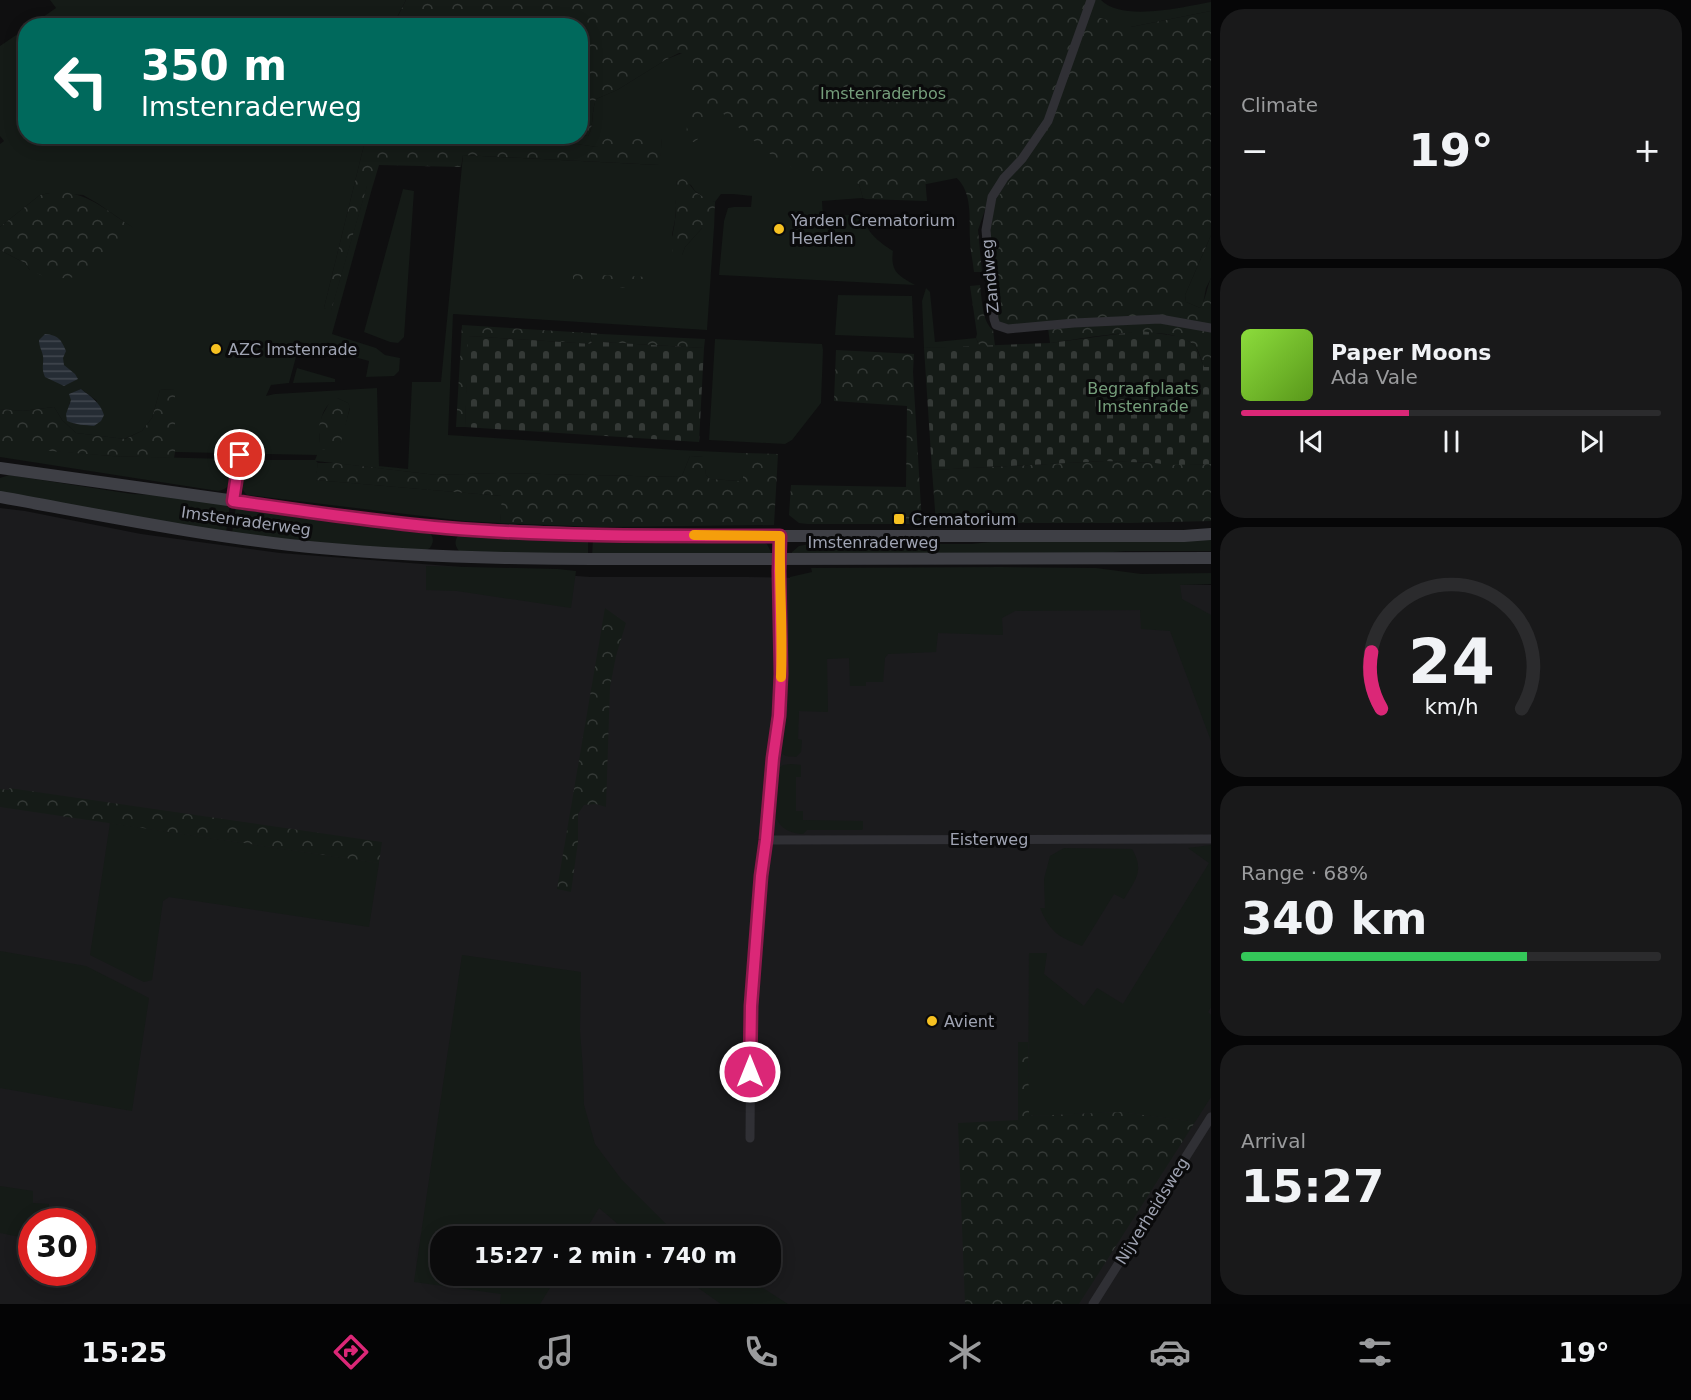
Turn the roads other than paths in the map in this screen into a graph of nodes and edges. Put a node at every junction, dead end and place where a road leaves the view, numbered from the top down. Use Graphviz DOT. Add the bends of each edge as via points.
graph roads {
  1 [pos="1091,0"];
  2 [pos="1211,328"];
  3 [pos="240,455"];
  4 [pos="0,468"];
  5 [pos="0,497"];
  6 [pos="233,501"];
  7 [pos="1211,534"];
  8 [pos="780,536"];
  9 [pos="779,558"];
  10 [pos="1211,558"];
  11 [pos="1211,839"];
  12 [pos="766,840"];
  13 [pos="1211,1117"];
  14 [pos="750,1138"];
  15 [pos="1093,1304"];
  1 -- 2 [label="street, Zandweg" via="1048,121 992,197 986,230 996,325 1008,329 1146,319"];
  3 -- 6 [label="street"];
  4 -- 6 [label="street, Imstenraderweg"];
  5 -- 9 [label="street, Imstenraderweg" via="194,532 319,548 444,556"];
  6 -- 8 [label="street, Imstenraderweg" via="446,528"];
  7 -- 8 [label="street, Imstenraderweg"];
  8 -- 9 [label="street"];
  9 -- 10 [label="street, Imstenraderweg"];
  9 -- 12 [label="street" via="781,674"];
  11 -- 12 [label="street, Eisterweg"];
  12 -- 14 [label="street" via="751,1006"];
  13 -- 15 [label="street, Nijverheidsweg"];
}
